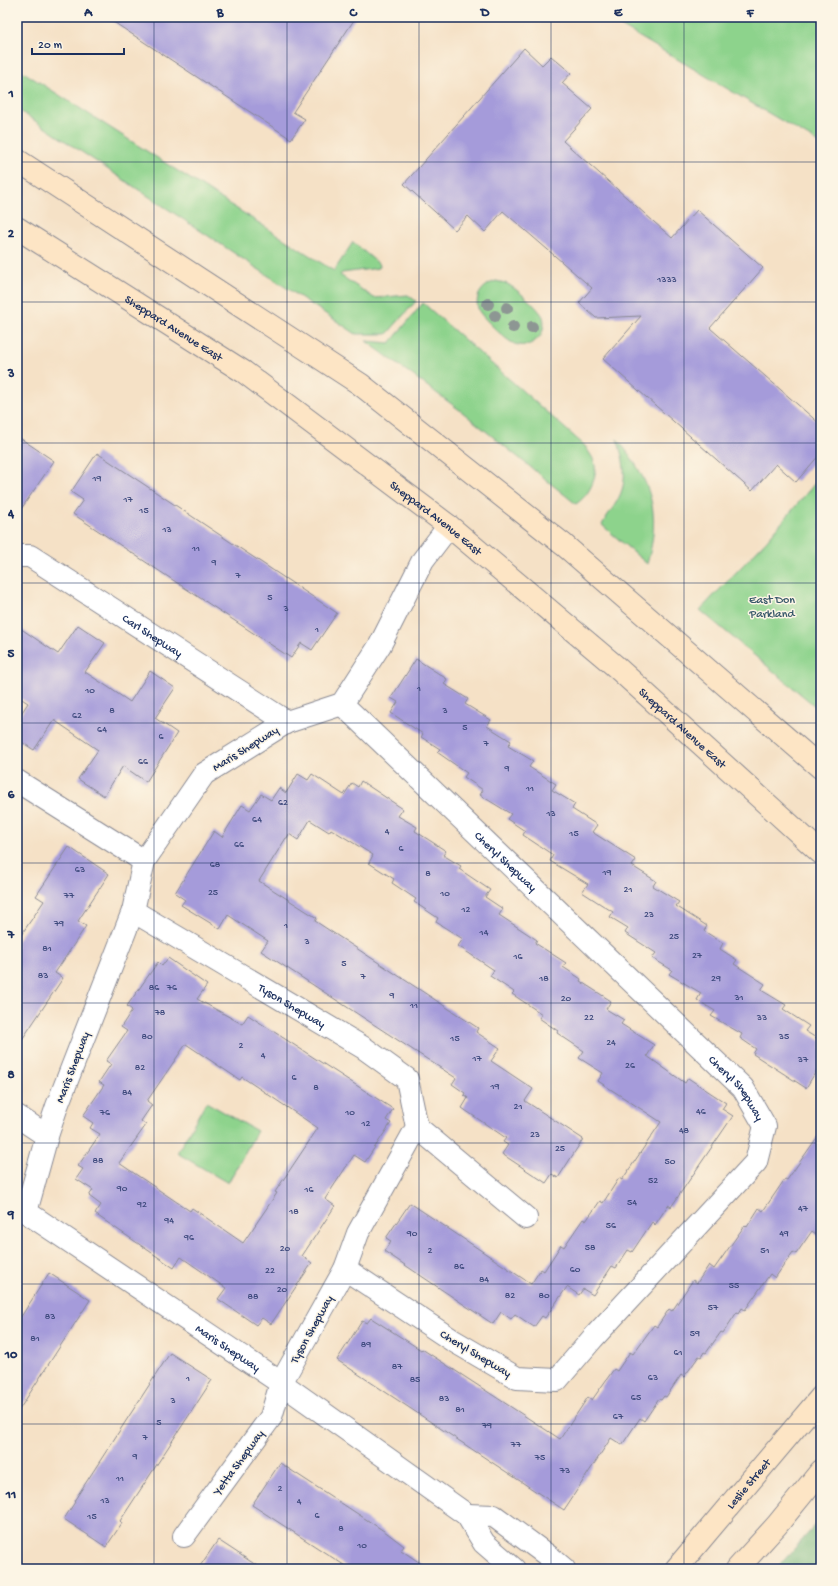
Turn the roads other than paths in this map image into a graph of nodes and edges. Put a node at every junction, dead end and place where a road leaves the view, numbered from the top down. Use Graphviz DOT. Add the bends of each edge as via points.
graph roads {
  1 [pos="17,160"];
  2 [pos="17,228"];
  3 [pos="449,526"];
  4 [pos="17,556"];
  5 [pos="342,704"];
  6 [pos="287,722"];
  7 [pos="821,768"];
  8 [pos="17,781"];
  9 [pos="821,853"];
  10 [pos="144,861"];
  11 [pos="132,911"];
  12 [pos="17,1116"];
  13 [pos="417,1127"];
  14 [pos="47,1136"];
  15 [pos="526,1218"];
  16 [pos="22,1219"];
  17 [pos="345,1269"];
  18 [pos="281,1382"];
  19 [pos="821,1397"];
  20 [pos="821,1471"];
  21 [pos="467,1515"];
  22 [pos="184,1536"];
  23 [pos="514,1569"];
  24 [pos="564,1569"];
  25 [pos="676,1569"];
  26 [pos="737,1569"];
  1 -- 7 [label="main road" via="360,384 564,545"];
  2 -- 3 [label="main road, Sheppard Avenue East" via="244,372"];
  3 -- 5 [label="street" via="423,560 380,644"];
  3 -- 9 [label="main road, Sheppard Avenue East" via="614,665"];
  4 -- 6 [label="street, Carl Shepway" via="30,556"];
  5 -- 6 [label="street, Maris Shepway"];
  5 -- 17 [label="street, Cheryl Shepway" via="743,1088 765,1126 756,1162 557,1380 517,1378 452,1340"];
  6 -- 10 [label="street, Maris Shepway" via="204,774"];
  8 -- 10 [label="street"];
  10 -- 11 [label="street, Maris Shepway"];
  11 -- 13 [label="street, Tyson Shepway" via="364,1048 408,1079"];
  11 -- 14 [label="street, Maris Shepway"];
  12 -- 14 [label="street"];
  13 -- 15 [label="street"];
  13 -- 17 [label="street, Tyson Shepway" via="358,1233"];
  14 -- 16 [label="street, Maris Shepway"];
  16 -- 18 [label="street, Maris Shepway"];
  17 -- 18 [label="street, Tyson Shepway"];
  18 -- 21 [label="street, Maris Shepway"];
  18 -- 22 [label="street, Yetta Shepway" via="271,1417"];
  19 -- 25 [label="main road, Leslie Street"];
  20 -- 26 [label="main road"];
  21 -- 23 [label="street, Maris Shepway" via="484,1543"];
  21 -- 24 [label="street" via="494,1516"];
}
